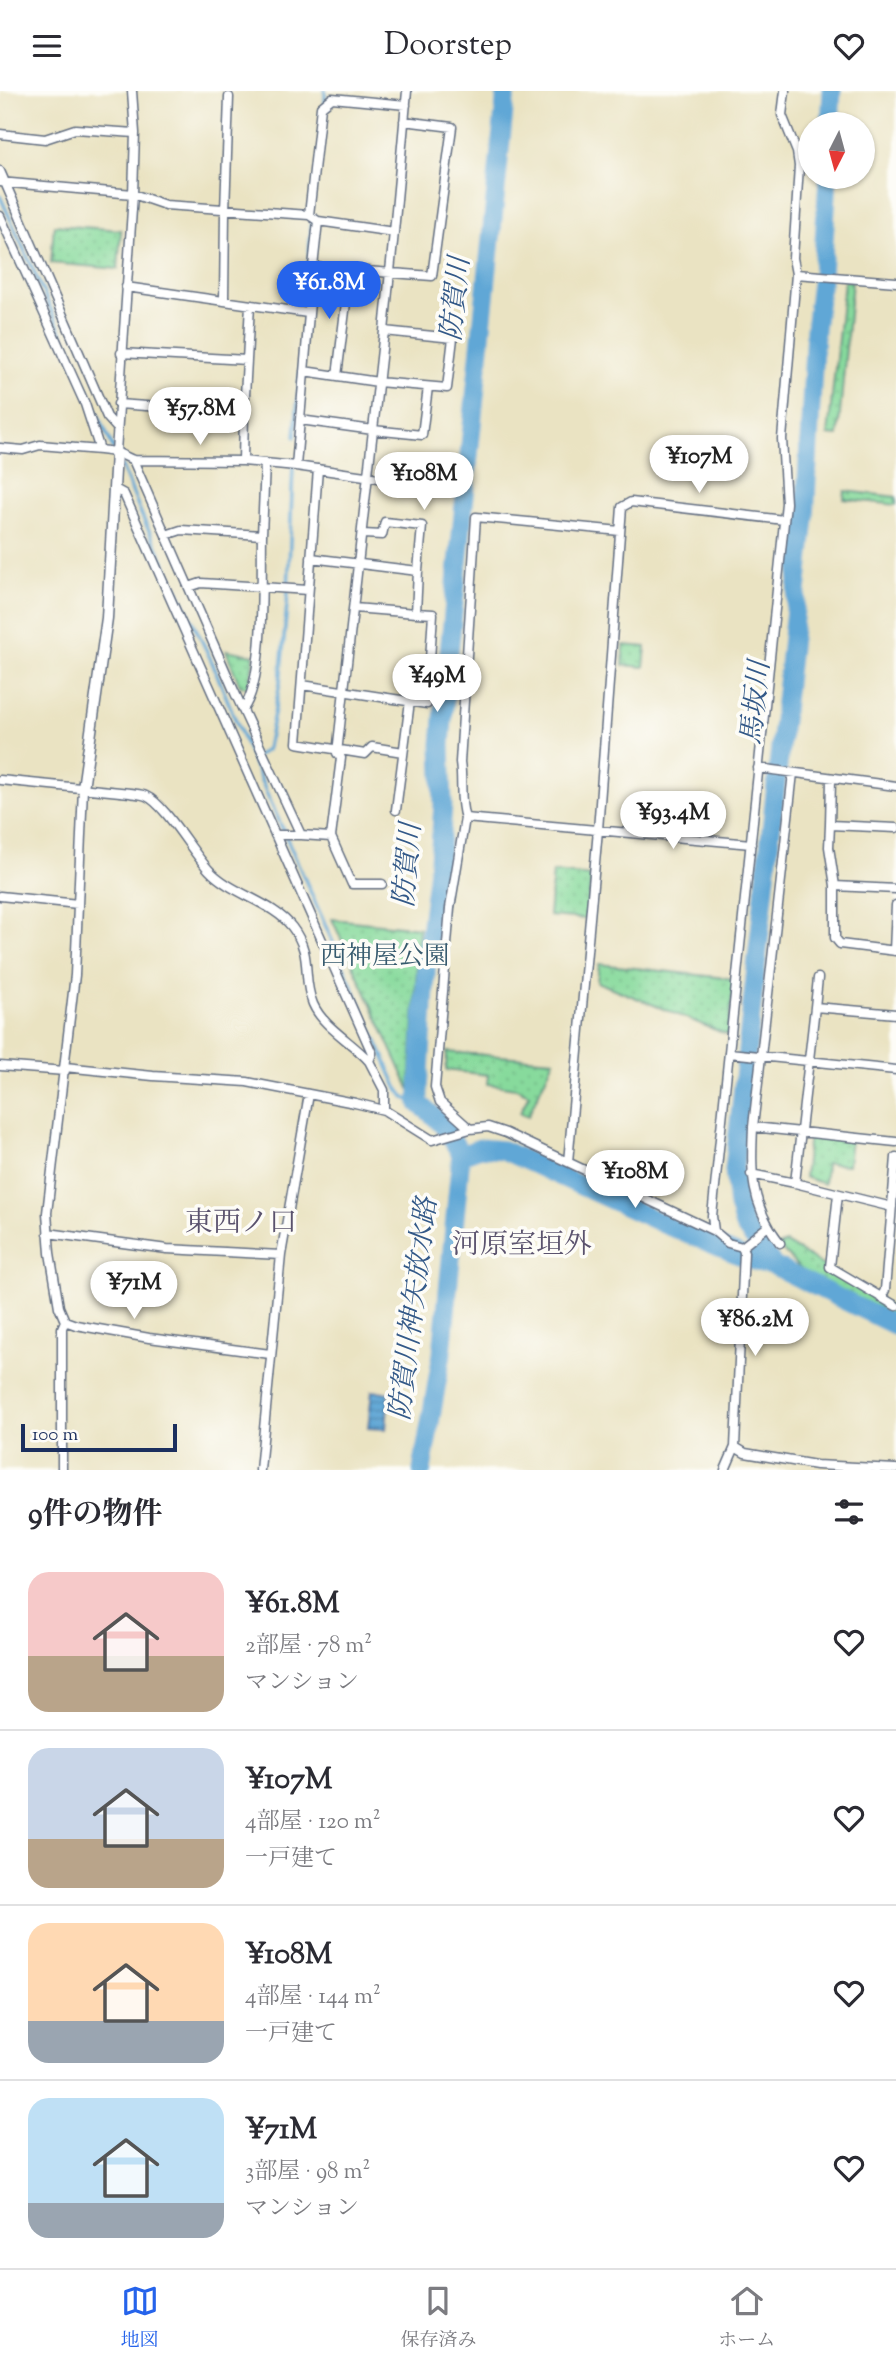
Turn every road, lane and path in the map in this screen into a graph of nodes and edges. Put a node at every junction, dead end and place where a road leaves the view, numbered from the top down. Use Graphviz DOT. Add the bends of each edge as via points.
graph roads {
  1 [pos="132,91"];
  2 [pos="407,91"];
  3 [pos="785,91"];
  4 [pos="229,97"];
  5 [pos="406,105"];
  6 [pos="404,121"];
  7 [pos="135,133"];
  8 [pos="0,134"];
  9 [pos="0,171"];
  10 [pos="3,182"];
  11 [pos="134,194"];
  12 [pos="225,211"];
  13 [pos="309,215"];
  14 [pos="0,216"];
  15 [pos="318,221"];
  16 [pos="394,232"];
  17 [pos="313,267"];
  18 [pos="350,270"];
  19 [pos="390,273"];
  20 [pos="796,274"];
  21 [pos="896,282"];
  22 [pos="126,287"];
  23 [pos="224,301"];
  24 [pos="250,305"];
  25 [pos="308,313"];
  26 [pos="384,331"];
  27 [pos="121,353"];
  28 [pos="247,360"];
  29 [pos="304,371"];
  30 [pos="337,376"];
  31 [pos="378,382"];
  32 [pos="428,387"];
  33 [pos="118,404"];
  34 [pos="244,413"];
  35 [pos="300,420"];
  36 [pos="116,427"];
  37 [pos="373,430"];
  38 [pos="0,448"];
  39 [pos="100,450"];
  40 [pos="116,451"];
  41 [pos="133,460"];
  42 [pos="243,461"];
  43 [pos="265,463"];
  44 [pos="292,466"];
  45 [pos="318,469"];
  46 [pos="368,477"];
  47 [pos="441,487"];
  48 [pos="115,489"];
  49 [pos="784,520"];
  50 [pos="621,531"];
  51 [pos="363,534"];
  52 [pos="166,535"];
  53 [pos="262,535"];
  54 [pos="311,558"];
  55 [pos="359,563"];
  56 [pos="418,571"];
  57 [pos="189,587"];
  58 [pos="260,587"];
  59 [pos="308,590"];
  60 [pos="354,608"];
  61 [pos="416,613"];
  62 [pos="303,685"];
  63 [pos="345,691"];
  64 [pos="410,701"];
  65 [pos="243,709"];
  66 [pos="338,750"];
  67 [pos="403,752"];
  68 [pos="761,769"];
  69 [pos="789,772"];
  70 [pos="831,779"];
  71 [pos="0,780"];
  72 [pos="896,786"];
  73 [pos="83,788"];
  74 [pos="396,810"];
  75 [pos="465,818"];
  76 [pos="830,825"];
  77 [pos="896,828"];
  78 [pos="598,830"];
  79 [pos="275,835"];
  80 [pos="301,835"];
  81 [pos="331,837"];
  82 [pos="751,844"];
  83 [pos="382,884"];
  84 [pos="835,886"];
  85 [pos="896,889"];
  86 [pos="0,896"];
  87 [pos="78,905"];
  88 [pos="896,905"];
  89 [pos="895,951"];
  90 [pos="818,978"];
  91 [pos="815,1007"];
  92 [pos="896,1014"];
  93 [pos="733,1054"];
  94 [pos="757,1056"];
  95 [pos="369,1061"];
  96 [pos="809,1061"];
  97 [pos="0,1066"];
  98 [pos="65,1069"];
  99 [pos="896,1070"];
  100 [pos="309,1094"];
  101 [pos="384,1111"];
  102 [pos="753,1127"];
  103 [pos="466,1130"];
  104 [pos="800,1132"];
  105 [pos="896,1142"];
  106 [pos="896,1157"];
  107 [pos="568,1162"];
  108 [pos="751,1174"];
  109 [pos="795,1182"];
  110 [pos="838,1194"];
  111 [pos="892,1207"];
  112 [pos="764,1229"];
  113 [pos="714,1231"];
  114 [pos="48,1233"];
  115 [pos="780,1243"];
  116 [pos="745,1247"];
  117 [pos="281,1255"];
  118 [pos="881,1298"];
  119 [pos="896,1306"];
  120 [pos="65,1321"];
  121 [pos="270,1354"];
  122 [pos="735,1447"];
  123 [pos="896,1469"];
  124 [pos="62,1470"];
  125 [pos="260,1470"];
  126 [pos="725,1470"];
  1 -- 7 [label="street"];
  2 -- 5 [label="street"];
  3 -- 20 [label="street" via="782,115 799,166"];
  4 -- 12 [label="street"];
  5 -- 6 [label="street"];
  5 -- 13 [label="street" via="332,98 321,107"];
  6 -- 16 [label="street"];
  6 -- 19 [label="street" via="452,127 432,276"];
  7 -- 8 [label="street" via="75,129 45,139"];
  7 -- 11 [label="street"];
  9 -- 10 [label="street"];
  10 -- 11 [label="street"];
  10 -- 36 [label="street" via="107,417"];
  11 -- 12 [label="street" via="165,205"];
  11 -- 22 [label="street"];
  12 -- 13 [label="street"];
  12 -- 23 [label="street"];
  13 -- 15 [label="street"];
  14 -- 39 [label="street" via="85,404"];
  15 -- 16 [label="street"];
  15 -- 17 [label="street"];
  16 -- 19 [label="street"];
  17 -- 18 [label="street"];
  17 -- 25 [label="street"];
  18 -- 19 [label="street"];
  18 -- 30 [label="street"];
  19 -- 26 [label="street"];
  20 -- 21 [label="street"];
  20 -- 49 [label="street" via="782,439"];
  22 -- 23 [label="street"];
  22 -- 27 [label="street"];
  23 -- 24 [label="street"];
  24 -- 25 [label="street"];
  24 -- 28 [label="street"];
  25 -- 29 [label="street"];
  26 -- 31 [label="street"];
  26 -- 32 [label="street" via="453,338 447,388"];
  27 -- 28 [label="street"];
  27 -- 33 [label="street"];
  28 -- 34 [label="street"];
  29 -- 30 [label="street"];
  29 -- 35 [label="street"];
  30 -- 31 [label="street"];
  31 -- 32 [label="street"];
  31 -- 37 [label="street"];
  32 -- 37 [label="street" via="422,435"];
  33 -- 34 [label="street"];
  33 -- 36 [label="street"];
  34 -- 42 [label="street"];
  35 -- 37 [label="street"];
  35 -- 44 [label="street"];
  36 -- 40 [label="street"];
  37 -- 46 [label="street"];
  38 -- 39 [label="street" via="23,450 40,445"];
  39 -- 40 [label="street"];
  40 -- 41 [label="street"];
  40 -- 48 [label="street"];
  41 -- 42 [label="street"];
  41 -- 52 [label="street"];
  42 -- 43 [label="street"];
  43 -- 44 [label="street"];
  43 -- 53 [label="street"];
  44 -- 45 [label="street"];
  45 -- 46 [label="street"];
  45 -- 54 [label="street"];
  46 -- 47 [label="street"];
  46 -- 51 [label="street"];
  48 -- 73 [label="street" via="107,618"];
  48 -- 79 [label="street" via="124,494"];
  49 -- 50 [label="street" via="631,502 622,507"];
  49 -- 68 [label="street"];
  50 -- 75 [label="street" via="477,517 460,762"];
  50 -- 78 [label="street"];
  51 -- 55 [label="street"];
  51 -- 56 [label="street" via="382,535 385,522 422,526"];
  52 -- 53 [label="street" via="181,530"];
  52 -- 57 [label="street"];
  53 -- 58 [label="street"];
  54 -- 55 [label="street"];
  54 -- 59 [label="street"];
  55 -- 56 [label="street"];
  55 -- 60 [label="street"];
  56 -- 61 [label="street"];
  57 -- 58 [label="street" via="201,583"];
  57 -- 65 [label="street"];
  58 -- 59 [label="street"];
  58 -- 65 [label="street" via="259,658 250,700"];
  59 -- 62 [label="street"];
  60 -- 61 [label="street"];
  60 -- 63 [label="street"];
  61 -- 64 [label="street" via="433,614 427,704"];
  62 -- 63 [label="street"];
  62 -- 66 [label="street" via="297,743"];
  63 -- 64 [label="street"];
  63 -- 66 [label="street"];
  64 -- 67 [label="street"];
  65 -- 80 [label="street"];
  66 -- 67 [label="street" via="365,754 372,747"];
  66 -- 81 [label="street" via="341,758"];
  67 -- 74 [label="street"];
  68 -- 69 [label="street"];
  68 -- 82 [label="street"];
  69 -- 70 [label="street"];
  69 -- 94 [label="street"];
  70 -- 72 [label="street"];
  70 -- 76 [label="street"];
  71 -- 73 [label="street"];
  73 -- 87 [label="street"];
  73 -- 95 [label="street" via="148,797 211,872 291,925 304,945 313,1005"];
  75 -- 78 [label="street"];
  75 -- 103 [label="street" via="450,908 435,1087 440,1102"];
  76 -- 77 [label="street"];
  76 -- 84 [label="street"];
  78 -- 82 [label="street"];
  78 -- 107 [label="street"];
  79 -- 80 [label="street"];
  79 -- 95 [label="street" via="372,1053"];
  80 -- 81 [label="street"];
  81 -- 83 [label="street" via="352,884"];
  82 -- 93 [label="street"];
  84 -- 85 [label="street"];
  84 -- 89 [label="street" via="835,938 840,944"];
  86 -- 87 [label="street"];
  87 -- 98 [label="street"];
  88 -- 89 [label="street"];
  90 -- 91 [label="street"];
  91 -- 92 [label="street"];
  91 -- 96 [label="street"];
  93 -- 94 [label="street"];
  93 -- 113 [label="street" via="712,1216"];
  94 -- 96 [label="street"];
  94 -- 102 [label="street"];
  95 -- 101 [label="street" via="384,1090"];
  96 -- 99 [label="street"];
  96 -- 104 [label="street"];
  97 -- 98 [label="street"];
  98 -- 100 [label="street" via="247,1082"];
  98 -- 114 [label="street"];
  100 -- 101 [label="street"];
  100 -- 117 [label="street"];
  101 -- 103 [label="street" via="432,1140"];
  102 -- 104 [label="street"];
  102 -- 108 [label="street"];
  103 -- 107 [label="street" via="488,1127"];
  104 -- 105 [label="street"];
  104 -- 109 [label="street"];
  106 -- 111 [label="street"];
  107 -- 113 [label="street"];
  108 -- 109 [label="street"];
  108 -- 112 [label="street"];
  109 -- 110 [label="street"];
  110 -- 111 [label="street"];
  110 -- 118 [label="street" via="830,1267"];
  111 -- 118 [label="street"];
  112 -- 115 [label="street"];
  112 -- 116 [label="street"];
  113 -- 116 [label="street" via="728,1243"];
  114 -- 117 [label="street" via="167,1249"];
  114 -- 120 [label="street"];
  116 -- 122 [label="street"];
  117 -- 121 [label="street"];
  118 -- 119 [label="street"];
  120 -- 121 [label="street"];
  120 -- 124 [label="street"];
  121 -- 125 [label="street"];
  122 -- 123 [label="street" via="745,1453 816,1465"];
  122 -- 126 [label="street"];
}
